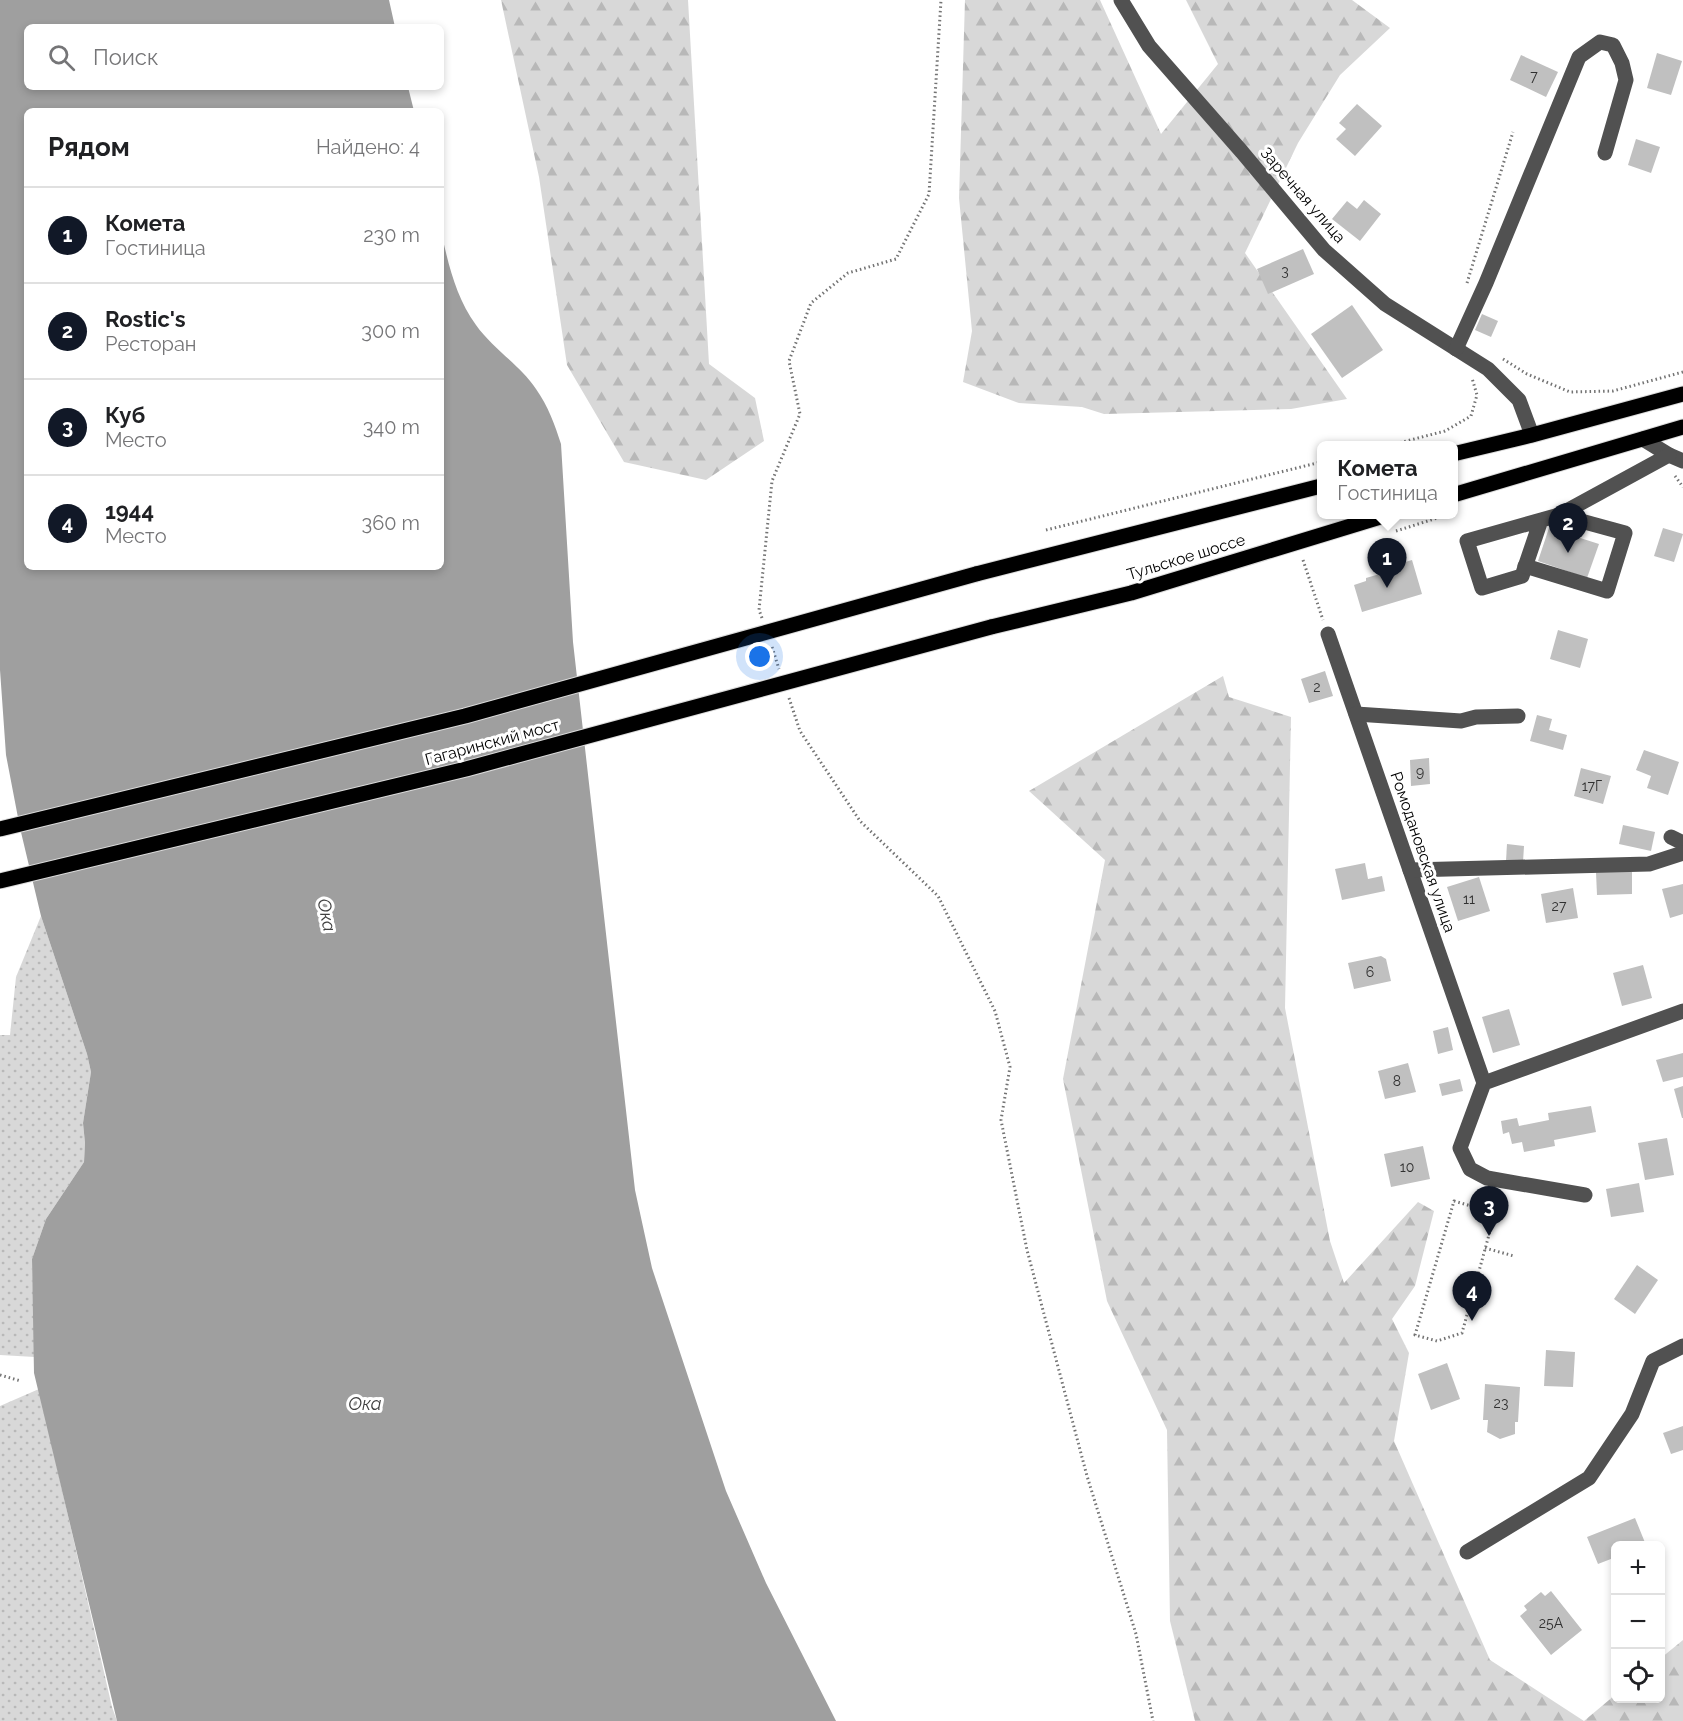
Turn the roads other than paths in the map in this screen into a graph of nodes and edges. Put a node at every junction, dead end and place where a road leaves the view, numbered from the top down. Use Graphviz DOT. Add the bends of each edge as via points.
graph roads {
  1 [pos="1120,0"];
  2 [pos="1605,153"];
  3 [pos="1456,349"];
  4 [pos="1683,394"];
  5 [pos="1683,427"];
  6 [pos="1532,435"];
  7 [pos="1643,439"];
  8 [pos="1458,453"];
  9 [pos="1676,458"];
  10 [pos="1317,487"];
  11 [pos="1458,494"];
  12 [pos="1559,515"];
  13 [pos="1373,519"];
  14 [pos="1541,520"];
  15 [pos="1525,566"];
  16 [pos="976,574"];
  17 [pos="991,627"];
  18 [pos="1328,633"];
  19 [pos="1356,714"];
  20 [pos="1518,716"];
  21 [pos="0,829"];
  22 [pos="1683,853"];
  23 [pos="1410,870"];
  24 [pos="0,881"];
  25 [pos="1683,1011"];
  26 [pos="1484,1083"];
  27 [pos="1585,1195"];
  28 [pos="1683,1346"];
  29 [pos="1467,1552"];
  1 -- 3 [label="street, Заречная улица" via="1149,46 1324,250 1385,304"];
  2 -- 3 [label="street" via="1626,80 1613,45 1600,42 1579,57"];
  3 -- 6 [label="street, Заречная улица" via="1488,369 1520,400"];
  4 -- 6 [label="main road"];
  5 -- 7 [label="main road"];
  6 -- 8 [label="main road"];
  7 -- 9 [label="street"];
  7 -- 11 [label="main road"];
  9 -- 12 [label="street"];
  10 -- 16 [label="main road, Тульское шоссе"];
  12 -- 14 [label="street"];
  12 -- 15 [label="street" via="1625,533 1607,591"];
  13 -- 17 [label="main road, Тульское шоссе" via="1131,593"];
  14 -- 15 [label="street"];
  14 -- 15 [label="street" via="1467,541 1482,588 1522,576"];
  16 -- 21 [label="main road, Гагаринский мост, bridge" via="465,716"];
  17 -- 24 [label="main road, Гагаринский мост, bridge" via="466,769"];
  18 -- 19 [label="street, Ромодановская улица"];
  19 -- 20 [label="street" via="1461,721"];
  19 -- 23 [label="street, Ромодановская улица"];
  22 -- 23 [label="street" via="1649,864"];
  23 -- 26 [label="street, Ромодановская улица"];
  25 -- 26 [label="street"];
  26 -- 27 [label="street" via="1460,1148 1470,1169 1487,1178"];
  28 -- 29 [label="street" via="1653,1361 1632,1414 1588,1478"];
}
